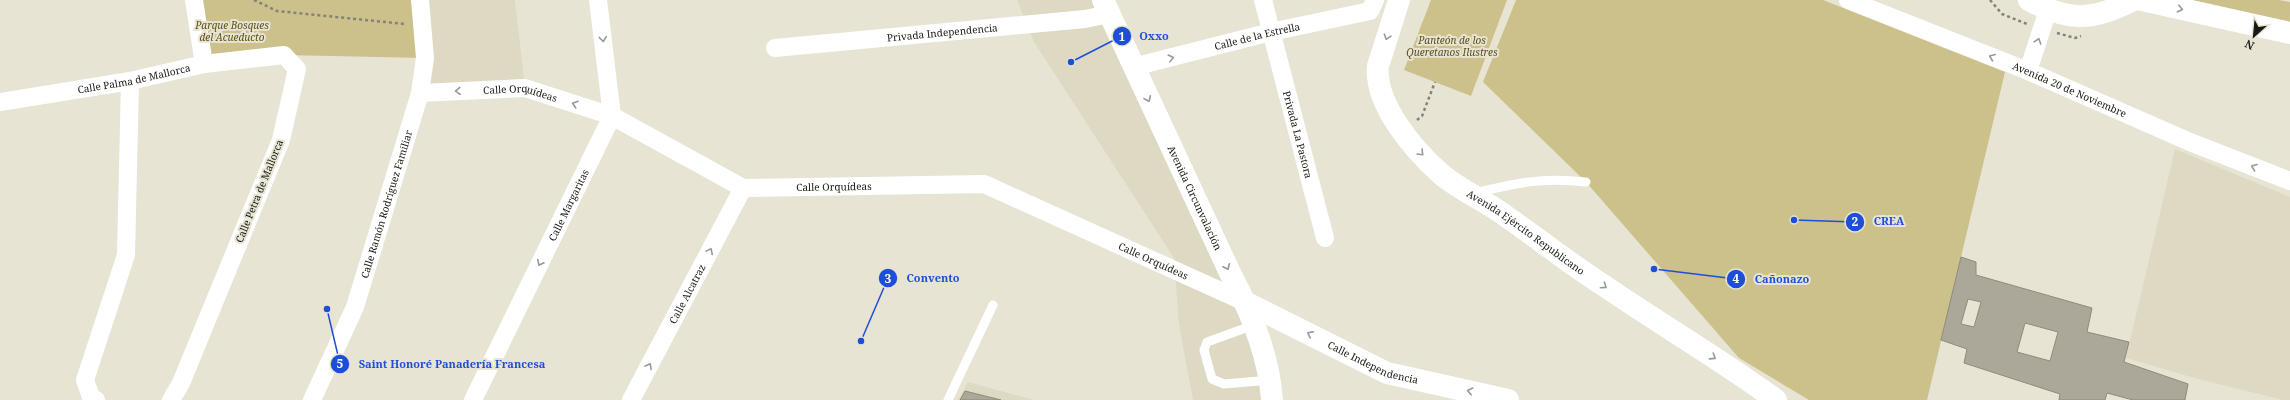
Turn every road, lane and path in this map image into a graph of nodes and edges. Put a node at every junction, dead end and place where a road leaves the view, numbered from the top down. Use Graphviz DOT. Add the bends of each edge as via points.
graph roads {
  1 [pos="194,0"];
  2 [pos="254,0"];
  3 [pos="420,0"];
  4 [pos="598,0"];
  5 [pos="1263,0"];
  6 [pos="1375,0"];
  7 [pos="1399,0"];
  8 [pos="1848,0"];
  9 [pos="2029,0"];
  10 [pos="2133,0"];
  11 [pos="2142,0"];
  12 [pos="1106,7"];
  13 [pos="2048,10"];
  14 [pos="424,26"];
  15 [pos="1271,32"];
  16 [pos="2290,33"];
  17 [pos="775,48"];
  18 [pos="204,64"];
  19 [pos="1133,68"];
  20 [pos="2028,71"];
  21 [pos="130,81"];
  22 [pos="1435,82"];
  23 [pos="420,93"];
  24 [pos="0,102"];
  25 [pos="612,116"];
  26 [pos="1422,116"];
  27 [pos="2290,181"];
  28 [pos="1586,182"];
  29 [pos="743,188"];
  30 [pos="1472,194"];
  31 [pos="1325,238"];
  32 [pos="1245,302"];
  33 [pos="993,305"];
  34 [pos="1254,325"];
  35 [pos="1271,390"];
  36 [pos="96,400"];
  37 [pos="171,400"];
  38 [pos="312,400"];
  39 [pos="473,400"];
  40 [pos="631,400"];
  41 [pos="948,400"];
  42 [pos="1508,400"];
  43 [pos="1776,400"];
  1 -- 18 [label="street, Calle Palma de Mallorca"];
  2 -- 14 [label="path" via="277,11"];
  3 -- 14 [label="street, Calle Ramón Rodríguez Familiar"];
  4 -- 25 [label="street, one-way"];
  5 -- 15 [label="street, Privada La Pastora"];
  6 -- 15 [label="street, Calle de la Estrella" via="1370,12"];
  7 -- 30 [label="street, Avenida Ejército Republicano, one-way" via="1378,66 1378,84 1385,103 1410,143 1441,174"];
  20 -- 8 [label="street, Avenida 20 de Noviembre, one-way"];
  9 -- 13 [label="street"];
  10 -- 13 [label="street" via="2110,12 2077,17"];
  11 -- 16 [label="street, one-way"];
  12 -- 17 [label="street, Privada Independencia" via="1085,19"];
  12 -- 19 [label="street, Avenida Circunvalación"];
  20 -- 13 [label="street, one-way"];
  14 -- 23 [label="street, Calle Ramón Rodríguez Familiar" via="425,58"];
  19 -- 15 [label="street, Calle de la Estrella, one-way"];
  15 -- 31 [label="street, Privada La Pastora"];
  18 -- 21 [label="street, Calle Palma de Mallorca"];
  18 -- 37 [label="street, Calle Petra de Mallorca" via="284,55 297,69 280,140 182,383"];
  19 -- 32 [label="street, Avenida Circunvalación, one-way"];
  27 -- 20 [label="street, Avenida 20 de Noviembre, one-way" via="2190,142"];
  21 -- 24 [label="street, Calle Palma de Mallorca"];
  21 -- 36 [label="street" via="126,255 85,380 91,397"];
  22 -- 26 [label="path"];
  25 -- 23 [label="street, Calle Orquídeas, one-way" via="525,88"];
  23 -- 38 [label="street, Calle Ramón Rodríguez Familiar" via="355,306"];
  25 -- 29 [label="street, Calle Orquídeas"];
  25 -- 39 [label="street, Calle Margaritas, one-way"];
  28 -- 30 [label="lane" via="1562,179 1523,182"];
  29 -- 32 [label="street, Calle Orquídeas" via="984,184"];
  40 -- 29 [label="street, Calle Alcatraz, one-way"];
  30 -- 43 [label="street, Avenida Ejército Republicano, one-way" via="1601,284"];
  32 -- 34 [label="street, Avenida Circunvalación"];
  42 -- 32 [label="street, Calle Independencia, one-way" via="1387,373"];
  33 -- 41 [label="lane"];
  34 -- 35 [label="street, Avenida Circunvalación"];
  34 -- 35 [label="lane" via="1207,342 1204,350 1212,379 1224,384"];
}
